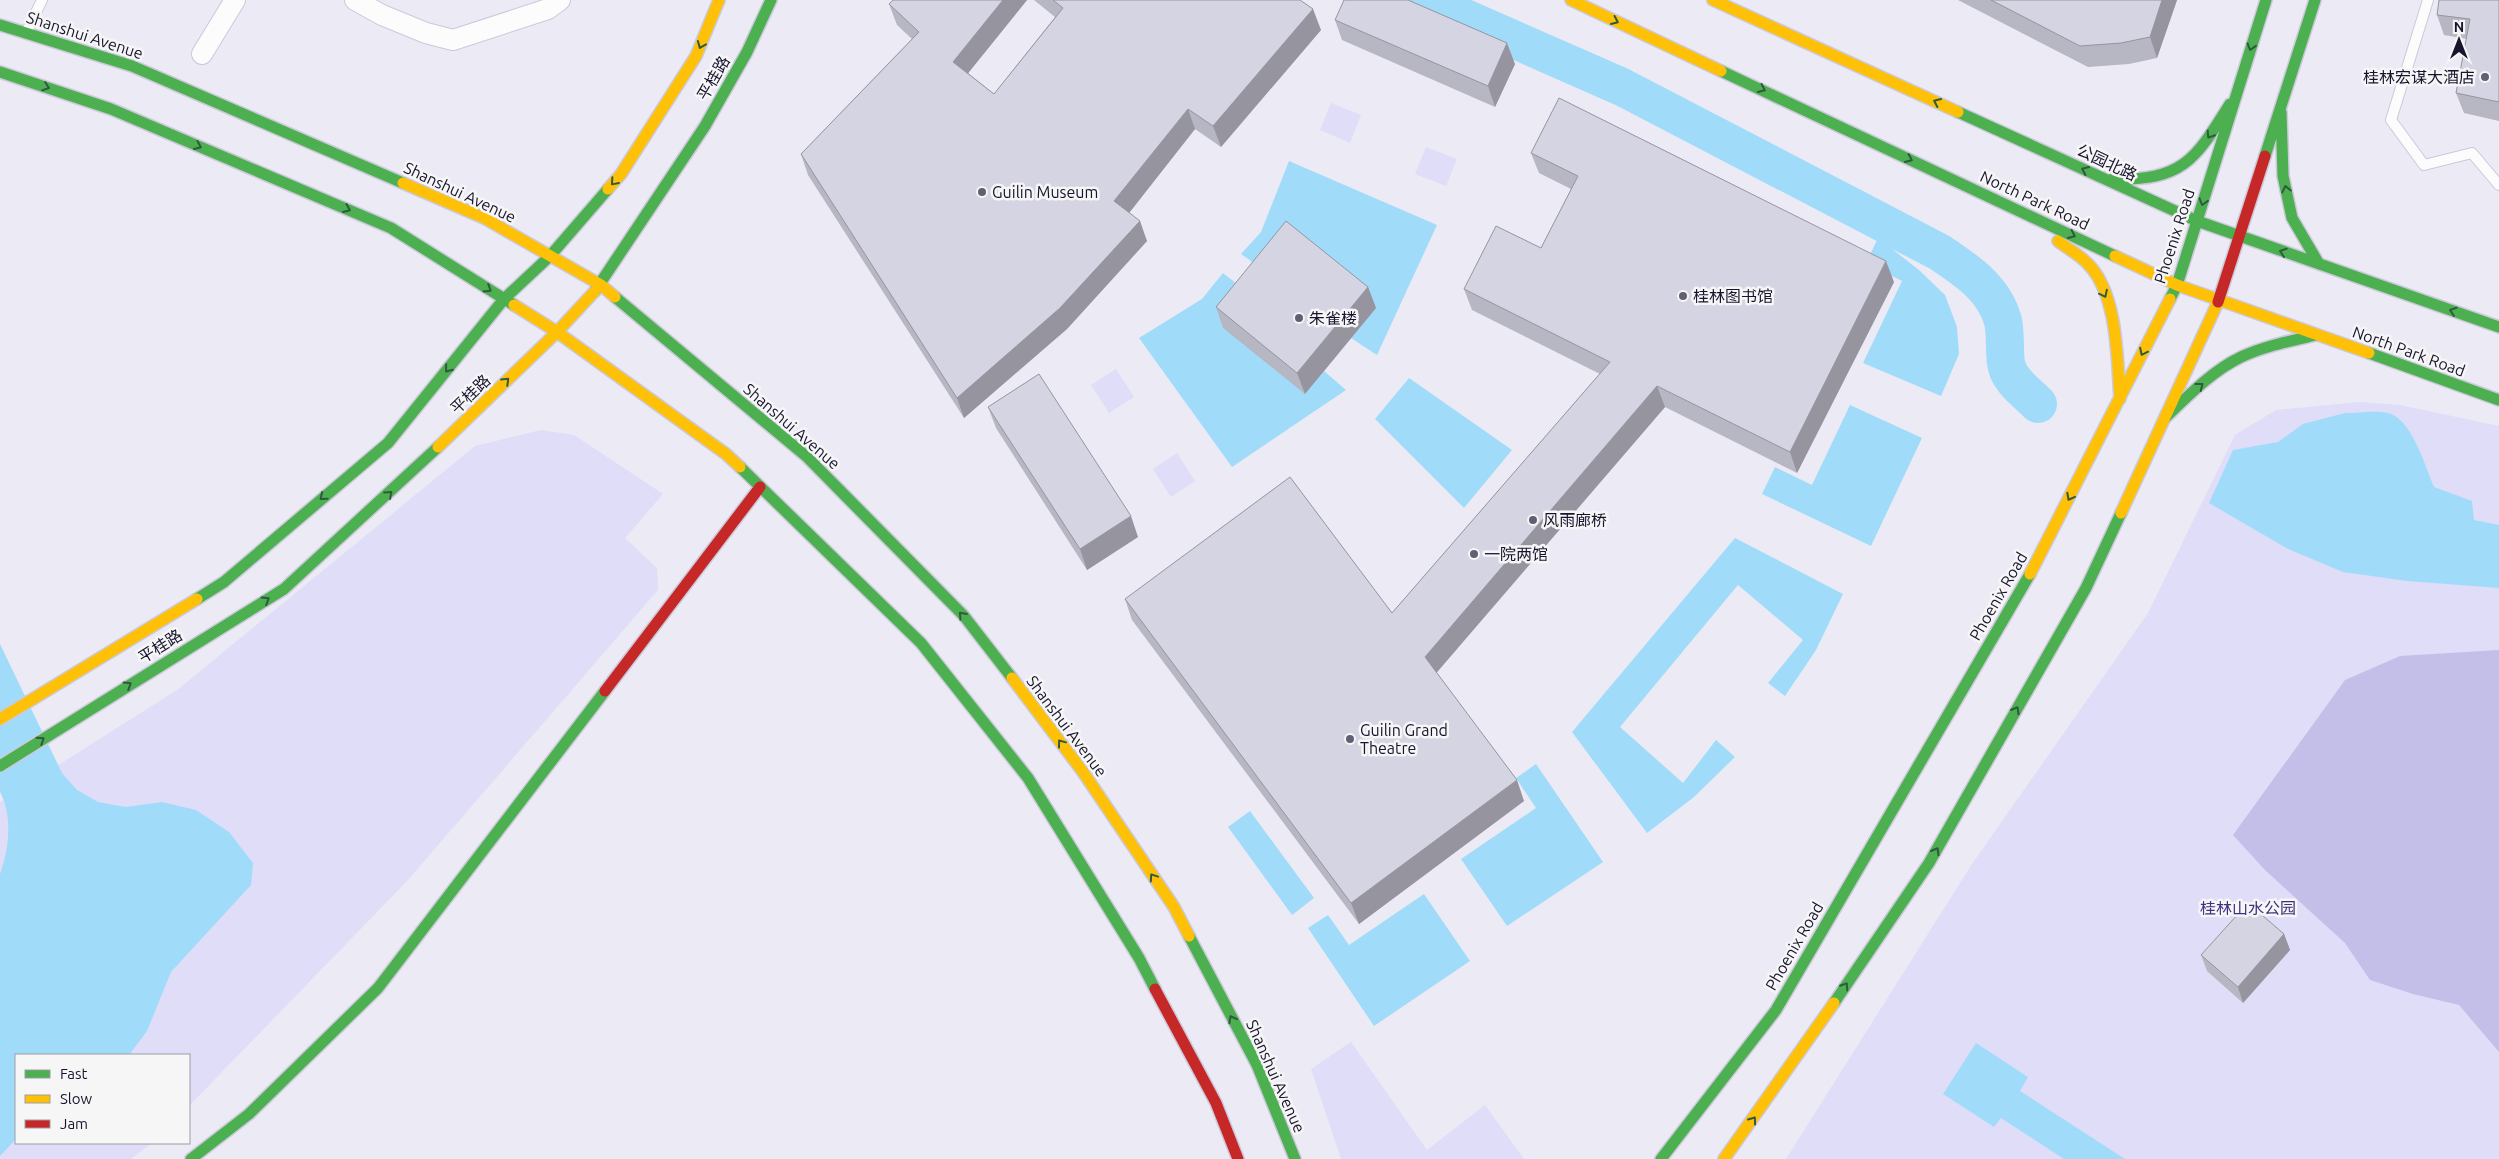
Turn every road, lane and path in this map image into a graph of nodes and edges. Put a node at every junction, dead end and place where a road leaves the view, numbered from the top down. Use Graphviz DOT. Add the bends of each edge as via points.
graph roads {
  1 [pos="42,0"];
  2 [pos="235,0"];
  3 [pos="355,0"];
  4 [pos="560,0"];
  5 [pos="719,0"];
  6 [pos="771,0"];
  7 [pos="1571,0"];
  8 [pos="1712,0"];
  9 [pos="2266,0"];
  10 [pos="2315,0"];
  11 [pos="2428,0"];
  12 [pos="0,25"];
  13 [pos="26,32"];
  14 [pos="202,54"];
  15 [pos="0,72"];
  16 [pos="2236,94"];
  17 [pos="2280,109"];
  18 [pos="2104,178"];
  19 [pos="2499,185"];
  20 [pos="2021,212"];
  21 [pos="2197,221"];
  22 [pos="2239,237"];
  23 [pos="550,256"];
  24 [pos="2319,264"];
  25 [pos="601,285"];
  26 [pos="2177,285"];
  27 [pos="504,299"];
  28 [pos="2219,300"];
  29 [pos="2499,327"];
  30 [pos="557,332"];
  31 [pos="2316,335"];
  32 [pos="2120,399"];
  33 [pos="2499,400"];
  34 [pos="2164,419"];
  35 [pos="760,488"];
  36 [pos="0,719"];
  37 [pos="0,766"];
  38 [pos="192,1159"];
  39 [pos="1238,1159"];
  40 [pos="1295,1159"];
  41 [pos="1661,1159"];
  42 [pos="1724,1159"];
  1 -- 13 [label="lane"];
  2 -- 14 [label="street"];
  3 -- 4 [label="street" via="426,33 453,40 548,9"];
  5 -- 23 [label="main road, one-way" via="696,56 621,174"];
  6 -- 25 [label="main road, 平桂路" via="747,52 705,126"];
  7 -- 20 [label="main road, North Park Road, one-way"];
  18 -- 8 [label="main road, 公园北路, one-way"];
  9 -- 16 [label="main road, Phoenix Road, one-way"];
  10 -- 17 [label="main road"];
  11 -- 19 [label="lane" via="2391,120 2424,165 2472,153"];
  12 -- 13 [label="main road, Shanshui Avenue"];
  13 -- 23 [label="main road, Shanshui Avenue" via="132,66 484,218"];
  15 -- 27 [label="main road, one-way" via="111,109 391,228"];
  16 -- 18 [label="main road, one-way" via="2203,145 2181,168 2141,180"];
  16 -- 21 [label="main road, Phoenix Road, one-way"];
  17 -- 22 [label="main road"];
  24 -- 17 [label="main road, one-way" via="2292,218 2283,176"];
  18 -- 21 [label="main road, 公园北路"];
  20 -- 26 [label="main road, North Park Road, one-way"];
  20 -- 32 [label="main road, one-way" via="2091,267 2110,307"];
  21 -- 22 [label="main road, 公园北路"];
  21 -- 26 [label="main road, Phoenix Road"];
  24 -- 22 [label="main road, 公园北路, one-way"];
  22 -- 28 [label="main road"];
  23 -- 25 [label="main road, Shanshui Avenue"];
  23 -- 27 [label="main road"];
  29 -- 24 [label="main road, 公园北路, one-way"];
  25 -- 30 [label="main road, 平桂路"];
  40 -- 25 [label="main road, Shanshui Avenue, one-way" via="1257,1065 1174,907 1083,772 964,616 806,456"];
  26 -- 28 [label="main road, North Park Road"];
  26 -- 32 [label="main road, Phoenix Road, one-way"];
  27 -- 30 [label="main road"];
  27 -- 36 [label="main road, one-way" via="388,443 224,582"];
  28 -- 31 [label="main road, North Park Road"];
  28 -- 34 [label="main road"];
  30 -- 35 [label="main road" via="726,454"];
  37 -- 30 [label="main road, 平桂路, one-way" via="284,589 419,466"];
  31 -- 33 [label="main road, North Park Road"];
  34 -- 31 [label="main road, one-way" via="2198,386 2241,357"];
  32 -- 41 [label="main road, Phoenix Road, one-way" via="2032,568 1776,1010"];
  42 -- 34 [label="main road, one-way" via="1812,1037 1929,863 2086,588"];
  35 -- 38 [label="main road" via="378,988 249,1114"];
  35 -- 39 [label="main road" via="921,643 1028,778 1139,958 1216,1103"];
}
